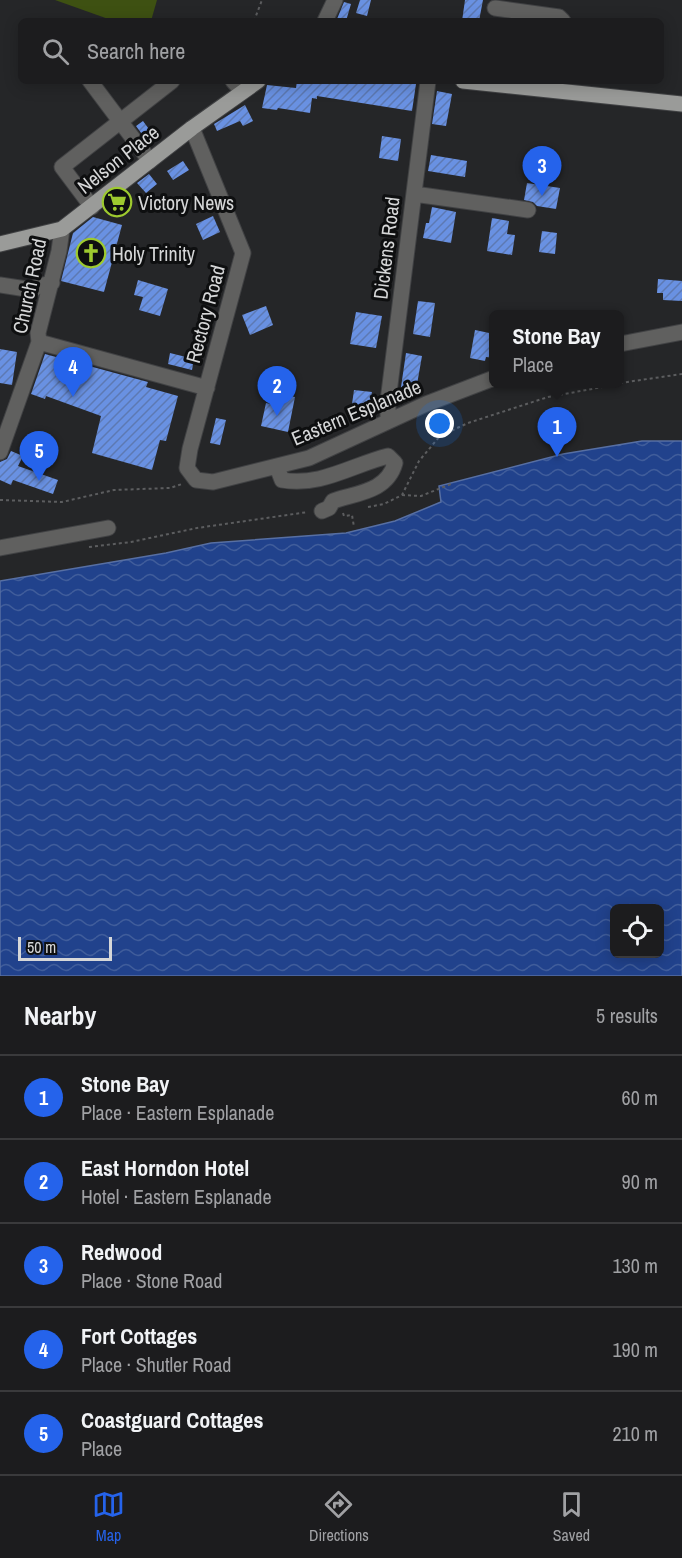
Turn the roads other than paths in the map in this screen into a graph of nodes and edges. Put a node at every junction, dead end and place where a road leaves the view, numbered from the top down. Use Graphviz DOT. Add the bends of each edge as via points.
graph roads {
  1 [pos="335,0"];
  2 [pos="495,8"];
  3 [pos="326,18"];
  4 [pos="560,18"];
  5 [pos="92,84"];
  6 [pos="168,84"];
  7 [pos="247,84"];
  8 [pos="428,84"];
  9 [pos="518,84"];
  10 [pos="554,86"];
  11 [pos="682,104"];
  12 [pos="121,123"];
  13 [pos="192,128"];
  14 [pos="150,161"];
  15 [pos="414,194"];
  16 [pos="92,207"];
  17 [pos="528,210"];
  18 [pos="62,229"];
  19 [pos="0,244"];
  20 [pos="52,283"];
  21 [pos="0,285"];
  22 [pos="682,332"];
  23 [pos="39,342"];
  24 [pos="624,343"];
  25 [pos="489,380"];
  26 [pos="207,388"];
  27 [pos="388,421"];
  28 [pos="0,452"];
  29 [pos="277,467"];
  30 [pos="196,480"];
  31 [pos="322,511"];
  32 [pos="108,528"];
  33 [pos="0,548"];
  1 -- 3 [label="street"];
  2 -- 4 [label="street"];
  5 -- 12 [label="street"];
  6 -- 12 [label="street"];
  7 -- 13 [label="main road, Nelson Place"];
  8 -- 15 [label="street, Dickens Road"];
  9 -- 10 [label="main road"];
  10 -- 11 [label="main road"];
  12 -- 14 [label="street"];
  12 -- 16 [label="street" via="62,167"];
  13 -- 14 [label="main road, Nelson Place"];
  13 -- 26 [label="street, Rectory Road" via="243,253"];
  14 -- 16 [label="main road, Nelson Place"];
  15 -- 17 [label="street"];
  15 -- 27 [label="street, Dickens Road"];
  16 -- 18 [label="main road, Nelson Place"];
  18 -- 19 [label="main road, Nelson Place"];
  18 -- 20 [label="street, Church Road"];
  20 -- 21 [label="street" via="33,290"];
  20 -- 23 [label="street, Church Road"];
  22 -- 24 [label="street"];
  23 -- 26 [label="street"];
  23 -- 28 [label="street, Church Road"];
  25 -- 27 [label="street, Eastern Esplanade"];
  26 -- 30 [label="street, Rectory Road" via="187,468"];
  27 -- 29 [label="street, Eastern Esplanade" via="309,458"];
  29 -- 30 [label="street, Eastern Esplanade" via="213,482"];
  29 -- 31 [label="street" via="282,480 297,483 388,456 395,463 391,474 379,485 333,501"];
  32 -- 33 [label="street"];
}
